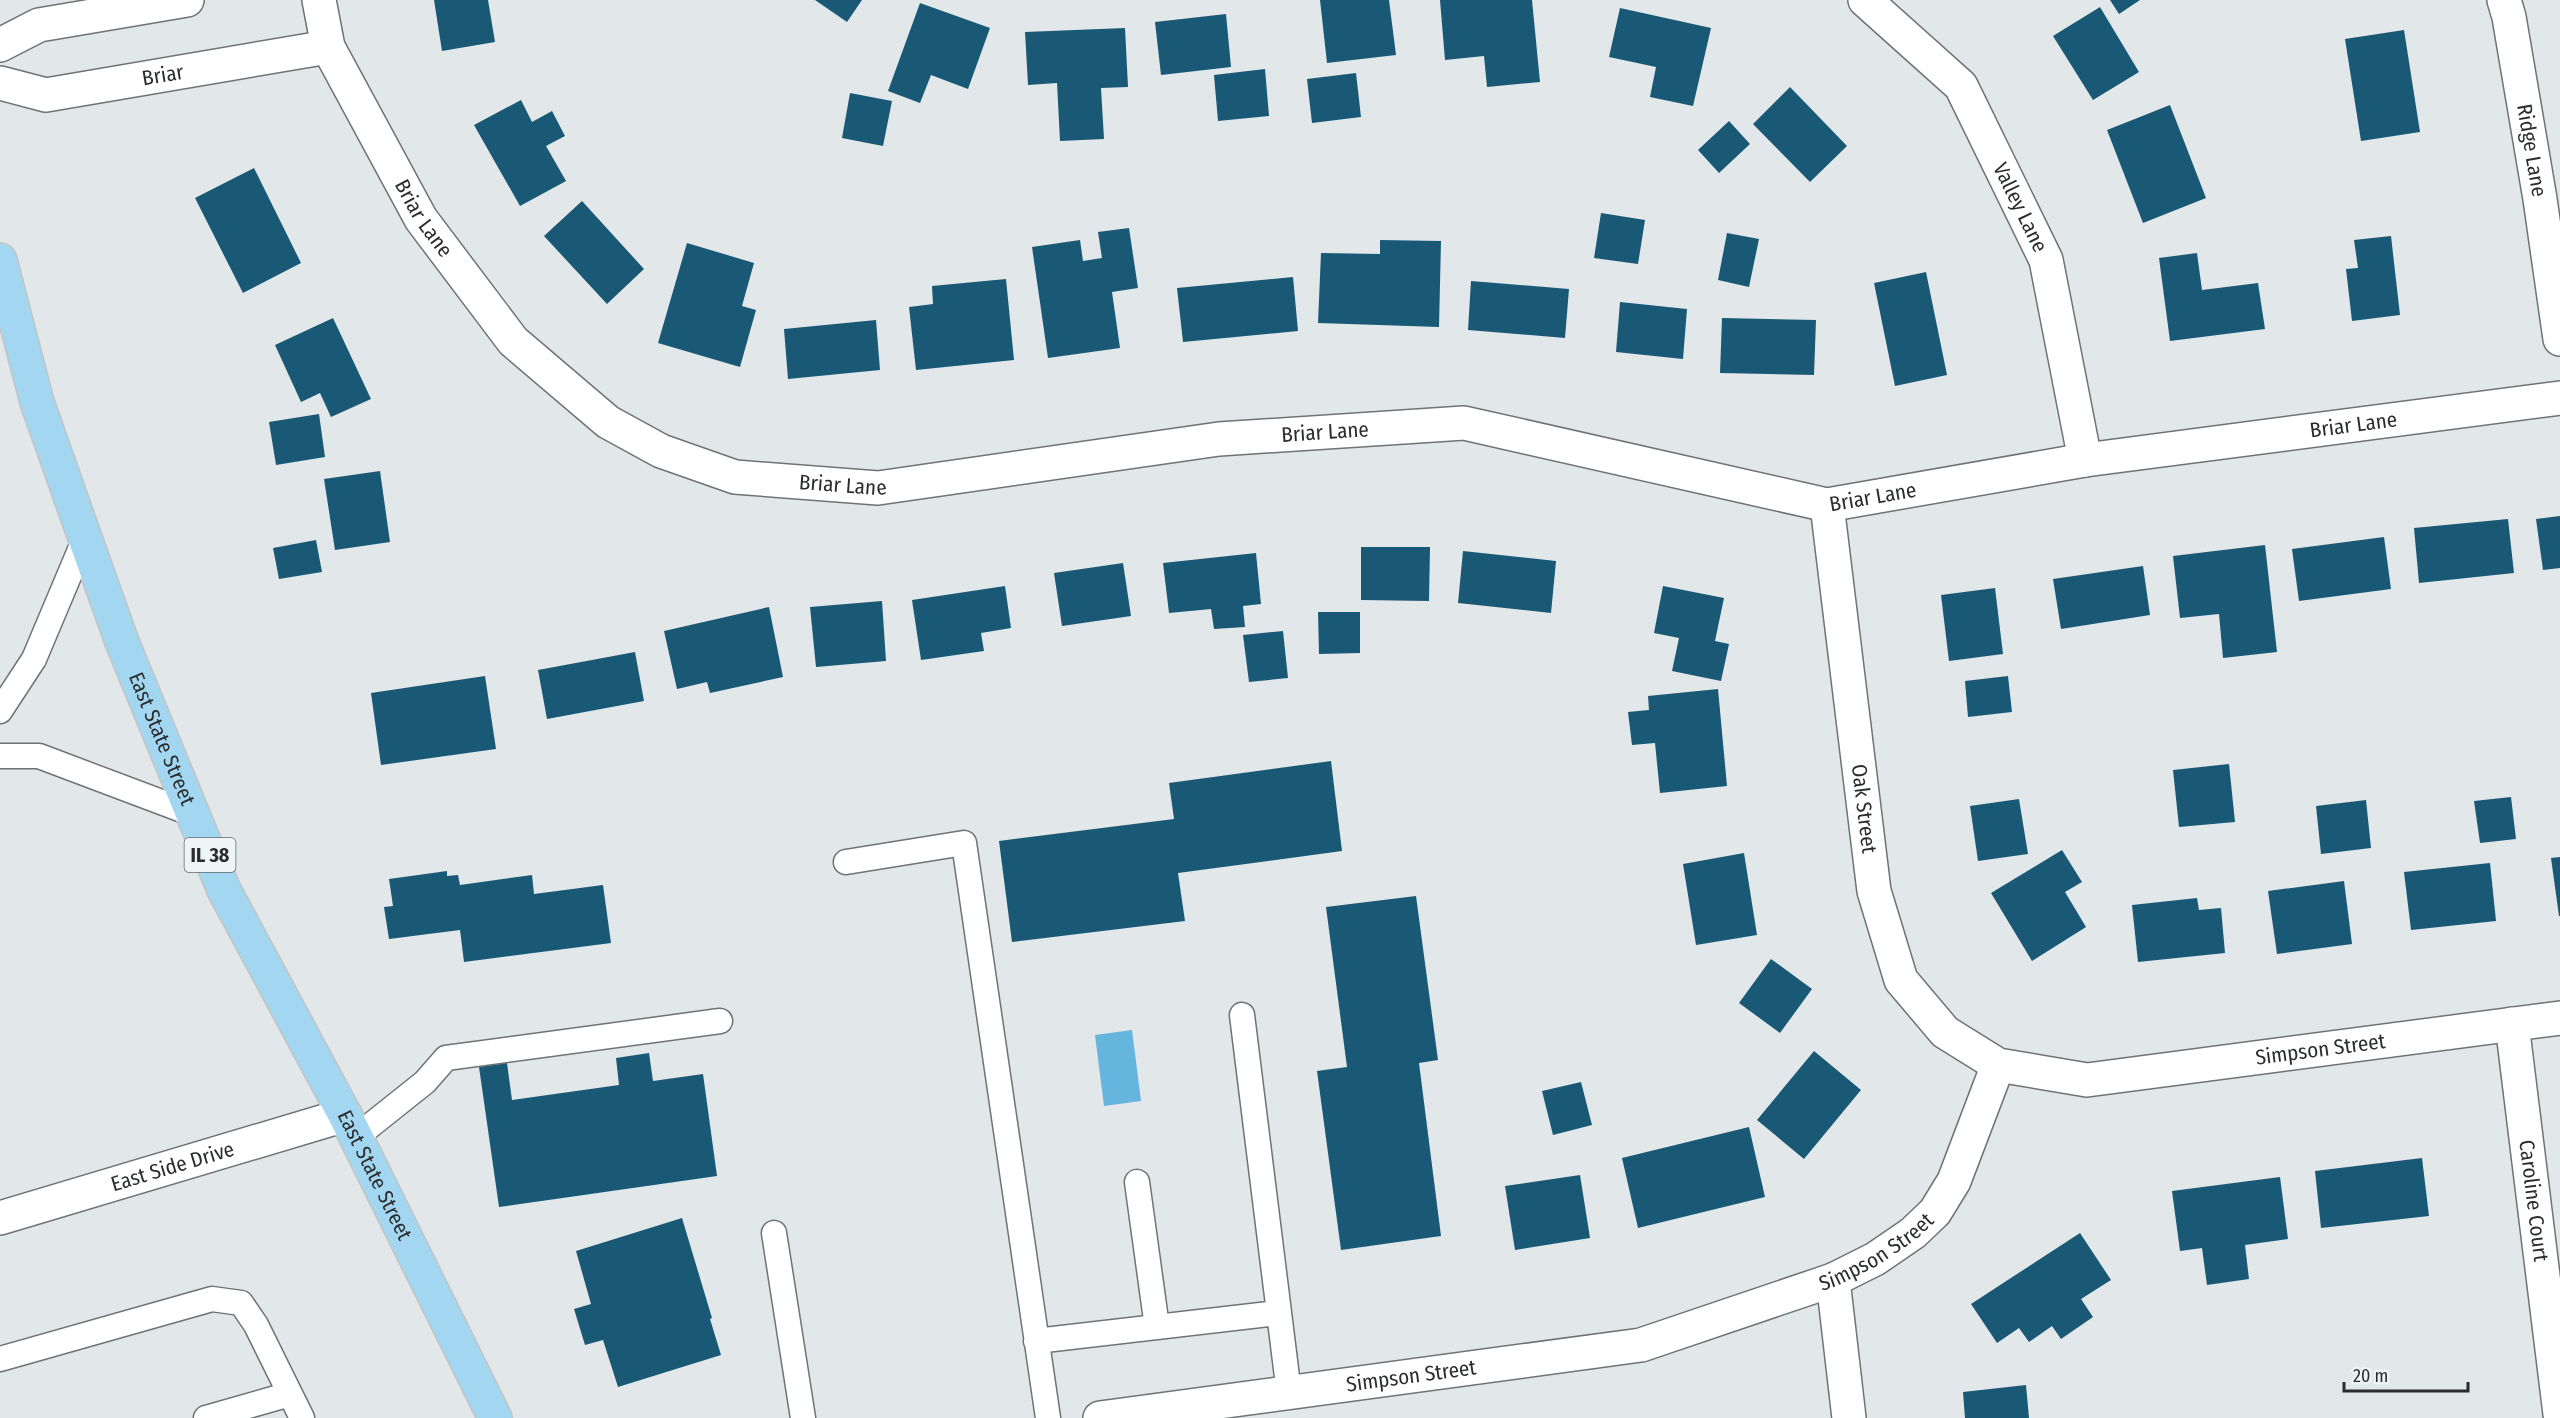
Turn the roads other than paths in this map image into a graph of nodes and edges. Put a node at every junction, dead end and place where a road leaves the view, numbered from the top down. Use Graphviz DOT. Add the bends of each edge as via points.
graph roads {
  1 [pos="187,0"];
  2 [pos="319,0"];
  3 [pos="1865,0"];
  4 [pos="2504,0"];
  5 [pos="0,45"];
  6 [pos="328,46"];
  7 [pos="0,84"];
  8 [pos="0,260"];
  9 [pos="2560,339"];
  10 [pos="2560,398"];
  11 [pos="2085,460"];
  12 [pos="1827,505"];
  13 [pos="85,537"];
  14 [pos="0,711"];
  15 [pos="0,756"];
  16 [pos="193,814"];
  17 [pos="846,862"];
  18 [pos="1242,1015"];
  19 [pos="2560,1018"];
  20 [pos="720,1021"];
  21 [pos="2512,1024"];
  22 [pos="1998,1065"];
  23 [pos="351,1126"];
  24 [pos="1137,1182"];
  25 [pos="0,1218"];
  26 [pos="774,1233"];
  27 [pos="1833,1280"];
  28 [pos="1278,1313"];
  29 [pos="1157,1327"];
  30 [pos="1036,1341"];
  31 [pos="0,1359"];
  32 [pos="1289,1393"];
  33 [pos="290,1394"];
  34 [pos="1206,1411"];
  35 [pos="2560,1414"];
  36 [pos="207,1418"];
  37 [pos="302,1418"];
  38 [pos="495,1418"];
  39 [pos="803,1418"];
  40 [pos="1048,1418"];
  41 [pos="1100,1418"];
  42 [pos="1850,1418"];
  1 -- 5 [label="street" via="39,24"];
  2 -- 6 [label="street, Briar Lane"];
  3 -- 11 [label="street, Valley Lane" via="1961,86 2046,260"];
  4 -- 9 [label="street, Ridge Lane" via="2540,199"];
  6 -- 7 [label="street, Briar" via="46,95"];
  6 -- 12 [label="street, Briar Lane" via="421,219 513,341 608,422 661,451 735,477 878,488 1219,439 1464,423"];
  8 -- 13 [label="main road, East State Street / IL 38" via="37,402"];
  10 -- 11 [label="street, Briar Lane"];
  11 -- 12 [label="street, Briar Lane"];
  12 -- 22 [label="street, Oak Street" via="1874,891 1901,980 1946,1032"];
  13 -- 14 [label="lane" via="34,659"];
  13 -- 16 [label="main road, East State Street / IL 38" via="122,642"];
  15 -- 16 [label="lane" via="39,756"];
  16 -- 23 [label="main road, East State Street / IL 38" via="224,890"];
  17 -- 30 [label="lane" via="964,843"];
  18 -- 28 [label="lane"];
  19 -- 21 [label="street, Simpson Street"];
  20 -- 23 [label="lane" via="446,1058 426,1082"];
  21 -- 22 [label="street, Simpson Street" via="2087,1080"];
  21 -- 35 [label="street, Caroline Court"];
  22 -- 27 [label="street, Simpson Street" via="1954,1181 1935,1212 1894,1246"];
  23 -- 25 [label="street, East Side Drive"];
  23 -- 38 [label="main road, East State Street / IL 38"];
  24 -- 29 [label="lane"];
  26 -- 39 [label="lane"];
  27 -- 32 [label="street, Simpson Street" via="1641,1345"];
  27 -- 42 [label="street"];
  28 -- 29 [label="lane"];
  28 -- 32 [label="lane"];
  29 -- 30 [label="lane"];
  30 -- 40 [label="lane"];
  31 -- 33 [label="lane" via="212,1299 241,1303"];
  32 -- 34 [label="street, Simpson Street"];
  33 -- 36 [label="lane"];
  33 -- 37 [label="lane"];
  34 -- 41 [label="street, Simpson Street"];
}
